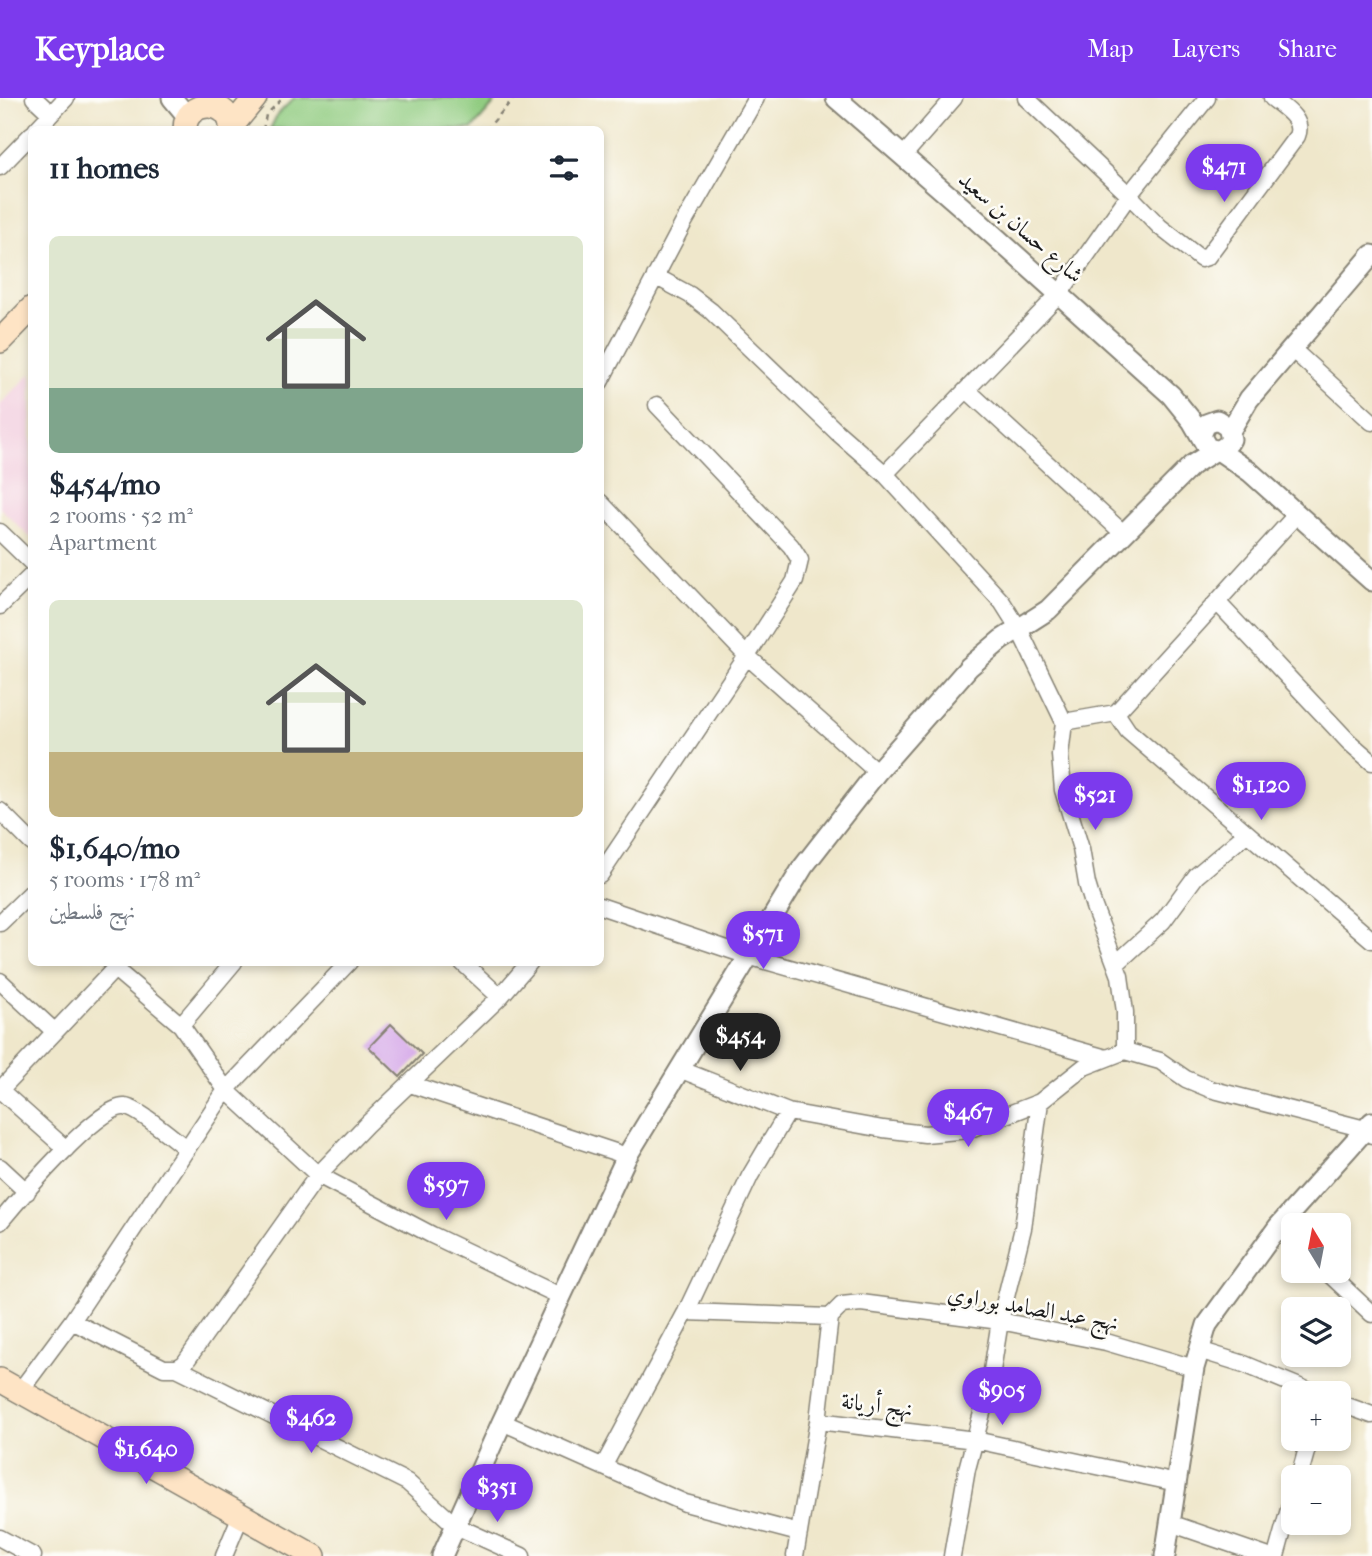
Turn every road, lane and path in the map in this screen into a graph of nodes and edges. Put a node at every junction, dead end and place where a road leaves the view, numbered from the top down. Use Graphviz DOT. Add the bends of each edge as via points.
graph roads {
  1 [pos="34,98"];
  2 [pos="66,98"];
  3 [pos="172,98"];
  4 [pos="255,98"];
  5 [pos="283,98"];
  6 [pos="514,98"];
  7 [pos="756,98"];
  8 [pos="836,98"];
  9 [pos="954,98"];
  10 [pos="1026,98"];
  11 [pos="1272,98"];
  12 [pos="211,100"];
  13 [pos="1197,102"];
  14 [pos="51,114"];
  15 [pos="186,123"];
  16 [pos="40,126"];
  17 [pos="230,126"];
  18 [pos="233,126"];
  19 [pos="264,126"];
  20 [pos="490,126"];
  21 [pos="28,138"];
  22 [pos="903,156"];
  23 [pos="0,167"];
  24 [pos="1129,195"];
  25 [pos="1368,268"];
  26 [pos="655,276"];
  27 [pos="1059,293"];
  28 [pos="28,312"];
  29 [pos="0,341"];
  30 [pos="1292,349"];
  31 [pos="604,374"];
  32 [pos="967,390"];
  33 [pos="657,405"];
  34 [pos="1372,422"];
  35 [pos="1216,435"];
  36 [pos="885,474"];
  37 [pos="604,506"];
  38 [pos="1297,514"];
  39 [pos="0,532"];
  40 [pos="1123,533"];
  41 [pos="28,559"];
  42 [pos="28,579"];
  43 [pos="1372,580"];
  44 [pos="1218,603"];
  45 [pos="0,606"];
  46 [pos="1019,629"];
  47 [pos="747,656"];
  48 [pos="1116,713"];
  49 [pos="1064,722"];
  50 [pos="1372,762"];
  51 [pos="877,772"];
  52 [pos="0,811"];
  53 [pos="1246,834"];
  54 [pos="28,839"];
  55 [pos="604,869"];
  56 [pos="28,896"];
  57 [pos="604,907"];
  58 [pos="0,923"];
  59 [pos="1372,940"];
  60 [pos="748,957"];
  61 [pos="1116,964"];
  62 [pos="118,966"];
  63 [pos="231,966"];
  64 [pos="345,966"];
  65 [pos="466,966"];
  66 [pos="527,966"];
  67 [pos="0,981"];
  68 [pos="500,997"];
  69 [pos="181,1026"];
  70 [pos="54,1031"];
  71 [pos="1125,1051"];
  72 [pos="1106,1058"];
  73 [pos="679,1069"];
  74 [pos="410,1084"];
  75 [pos="0,1090"];
  76 [pos="226,1090"];
  77 [pos="1040,1101"];
  78 [pos="788,1112"];
  79 [pos="1370,1128"];
  80 [pos="66,1149"];
  81 [pos="187,1149"];
  82 [pos="627,1156"];
  83 [pos="0,1167"];
  84 [pos="318,1175"];
  85 [pos="27,1192"];
  86 [pos="0,1222"];
  87 [pos="1278,1227"];
  88 [pos="1281,1230"];
  89 [pos="1339,1283"];
  90 [pos="560,1296"];
  91 [pos="686,1312"];
  92 [pos="1372,1314"];
  93 [pos="830,1317"];
  94 [pos="72,1321"];
  95 [pos="1000,1321"];
  96 [pos="1197,1359"];
  97 [pos="177,1368"];
  98 [pos="0,1380"];
  99 [pos="1286,1381"];
  100 [pos="20,1391"];
  101 [pos="1351,1407"];
  102 [pos="1372,1415"];
  103 [pos="818,1420"];
  104 [pos="502,1422"];
  105 [pos="975,1440"];
  106 [pos="603,1467"];
  107 [pos="1177,1483"];
  108 [pos="241,1515"];
  109 [pos="1170,1523"];
  110 [pos="456,1526"];
  111 [pos="799,1533"];
  112 [pos="1282,1535"];
  113 [pos="0,1538"];
  114 [pos="33,1556"];
  115 [pos="224,1556"];
  116 [pos="314,1556"];
  117 [pos="442,1556"];
  118 [pos="522,1556"];
  119 [pos="795,1556"];
  120 [pos="952,1556"];
  121 [pos="1165,1556"];
  122 [pos="1266,1556"];
  123 [pos="1276,1556"];
  1 -- 14 [label="street"];
  2 -- 14 [label="street"];
  3 -- 15 [label="street"];
  4 -- 18 [label="main road"];
  5 -- 19 [label="path" via="265,116"];
  6 -- 20 [label="path"];
  7 -- 26 [label="street"];
  8 -- 22 [label="street, شارع حسان بن سعيد"];
  9 -- 22 [label="street"];
  10 -- 24 [label="street"];
  11 -- 24 [label="street" via="1300,129 1205,259 1183,248"];
  12 -- 15 [label="main road" via="195,106"];
  12 -- 17 [label="main road" via="225,109"];
  13 -- 24 [label="street"];
  14 -- 16 [label="street"];
  21 -- 23 [label="street"];
  22 -- 27 [label="street, شارع حسان بن سعيد"];
  24 -- 27 [label="street"];
  25 -- 30 [label="street"];
  26 -- 31 [label="street"];
  26 -- 36 [label="street" via="711,311"];
  27 -- 32 [label="street"];
  27 -- 35 [label="street, شارع حسان بن سعيد"];
  28 -- 29 [label="main road"];
  30 -- 34 [label="street"];
  30 -- 35 [label="street"];
  32 -- 36 [label="street"];
  32 -- 40 [label="street"];
  33 -- 47 [label="street" via="800,560 795,581"];
  35 -- 38 [label="street, شارع حسان بن سعيد"];
  35 -- 40 [label="street"];
  36 -- 46 [label="street" via="1002,601"];
  37 -- 47 [label="street"];
  38 -- 43 [label="street, شارع حسان بن سعيد"];
  38 -- 44 [label="street"];
  39 -- 41 [label="street"];
  40 -- 46 [label="street" via="1048,610"];
  42 -- 45 [label="street"];
  44 -- 48 [label="street"];
  44 -- 50 [label="street"];
  46 -- 49 [label="street"];
  46 -- 51 [label="street" via="970,667"];
  47 -- 51 [label="street"];
  47 -- 55 [label="street"];
  48 -- 49 [label="street"];
  48 -- 53 [label="street" via="1128,731"];
  49 -- 61 [label="street" via="1063,790 1090,895"];
  51 -- 60 [label="street" via="803,867"];
  52 -- 54 [label="street"];
  53 -- 59 [label="street"];
  53 -- 61 [label="street" via="1196,876 1163,921"];
  56 -- 58 [label="street"];
  57 -- 60 [label="street"];
  60 -- 72 [label="street"];
  60 -- 73 [label="street"];
  61 -- 71 [label="street" via="1124,993"];
  62 -- 69 [label="street"];
  62 -- 70 [label="street"];
  63 -- 69 [label="street"];
  64 -- 76 [label="street"];
  65 -- 68 [label="street"];
  66 -- 68 [label="street"];
  67 -- 70 [label="street"];
  68 -- 74 [label="street"];
  69 -- 76 [label="street"];
  70 -- 75 [label="street"];
  71 -- 72 [label="street"];
  71 -- 79 [label="street" via="1160,1061 1210,1089"];
  72 -- 77 [label="street" via="1084,1067"];
  73 -- 78 [label="street"];
  73 -- 82 [label="street"];
  74 -- 82 [label="street"];
  74 -- 84 [label="street"];
  75 -- 80 [label="street"];
  76 -- 81 [label="street"];
  76 -- 84 [label="street"];
  77 -- 78 [label="street" via="968,1130 925,1134"];
  77 -- 95 [label="street" via="1023,1228"];
  78 -- 91 [label="street" via="750,1176"];
  79 -- 87 [label="street"];
  80 -- 81 [label="street" via="106,1112 122,1106 136,1111"];
  80 -- 85 [label="street"];
  81 -- 94 [label="street"];
  82 -- 90 [label="street"];
  83 -- 85 [label="street"];
  84 -- 90 [label="street"];
  84 -- 97 [label="street"];
  85 -- 86 [label="street"];
  87 -- 88 [label="street"];
  87 -- 96 [label="street" via="1213,1317"];
  89 -- 92 [label="street"];
  90 -- 104 [label="street"];
  91 -- 93 [label="street"];
  91 -- 106 [label="street"];
  93 -- 95 [label="street, نهج عبد الصامد بوراوي" via="842,1305 861,1303"];
  93 -- 103 [label="street"];
  94 -- 97 [label="street" via="164,1368"];
  94 -- 100 [label="street"];
  95 -- 96 [label="street, نهج عبد الصامد بوراوي"];
  95 -- 105 [label="street"];
  96 -- 99 [label="street, نهج عبد الصامد بوراوي" via="1255,1368"];
  96 -- 107 [label="street"];
  97 -- 110 [label="street" via="407,1482"];
  98 -- 100 [label="main road"];
  100 -- 108 [label="main road"];
  101 -- 102 [label="street"];
  103 -- 105 [label="street, نهج أريانة"];
  103 -- 111 [label="street"];
  104 -- 106 [label="street"];
  104 -- 110 [label="street"];
  105 -- 107 [label="street, نهج أريانة"];
  105 -- 120 [label="street"];
  106 -- 111 [label="street" via="685,1503"];
  107 -- 109 [label="street"];
  108 -- 115 [label="street"];
  108 -- 116 [label="main road"];
  109 -- 121 [label="street"];
  109 -- 122 [label="street"];
  110 -- 117 [label="street"];
  110 -- 118 [label="street"];
  111 -- 119 [label="street"];
  112 -- 123 [label="street"];
  113 -- 114 [label="street"];
}
